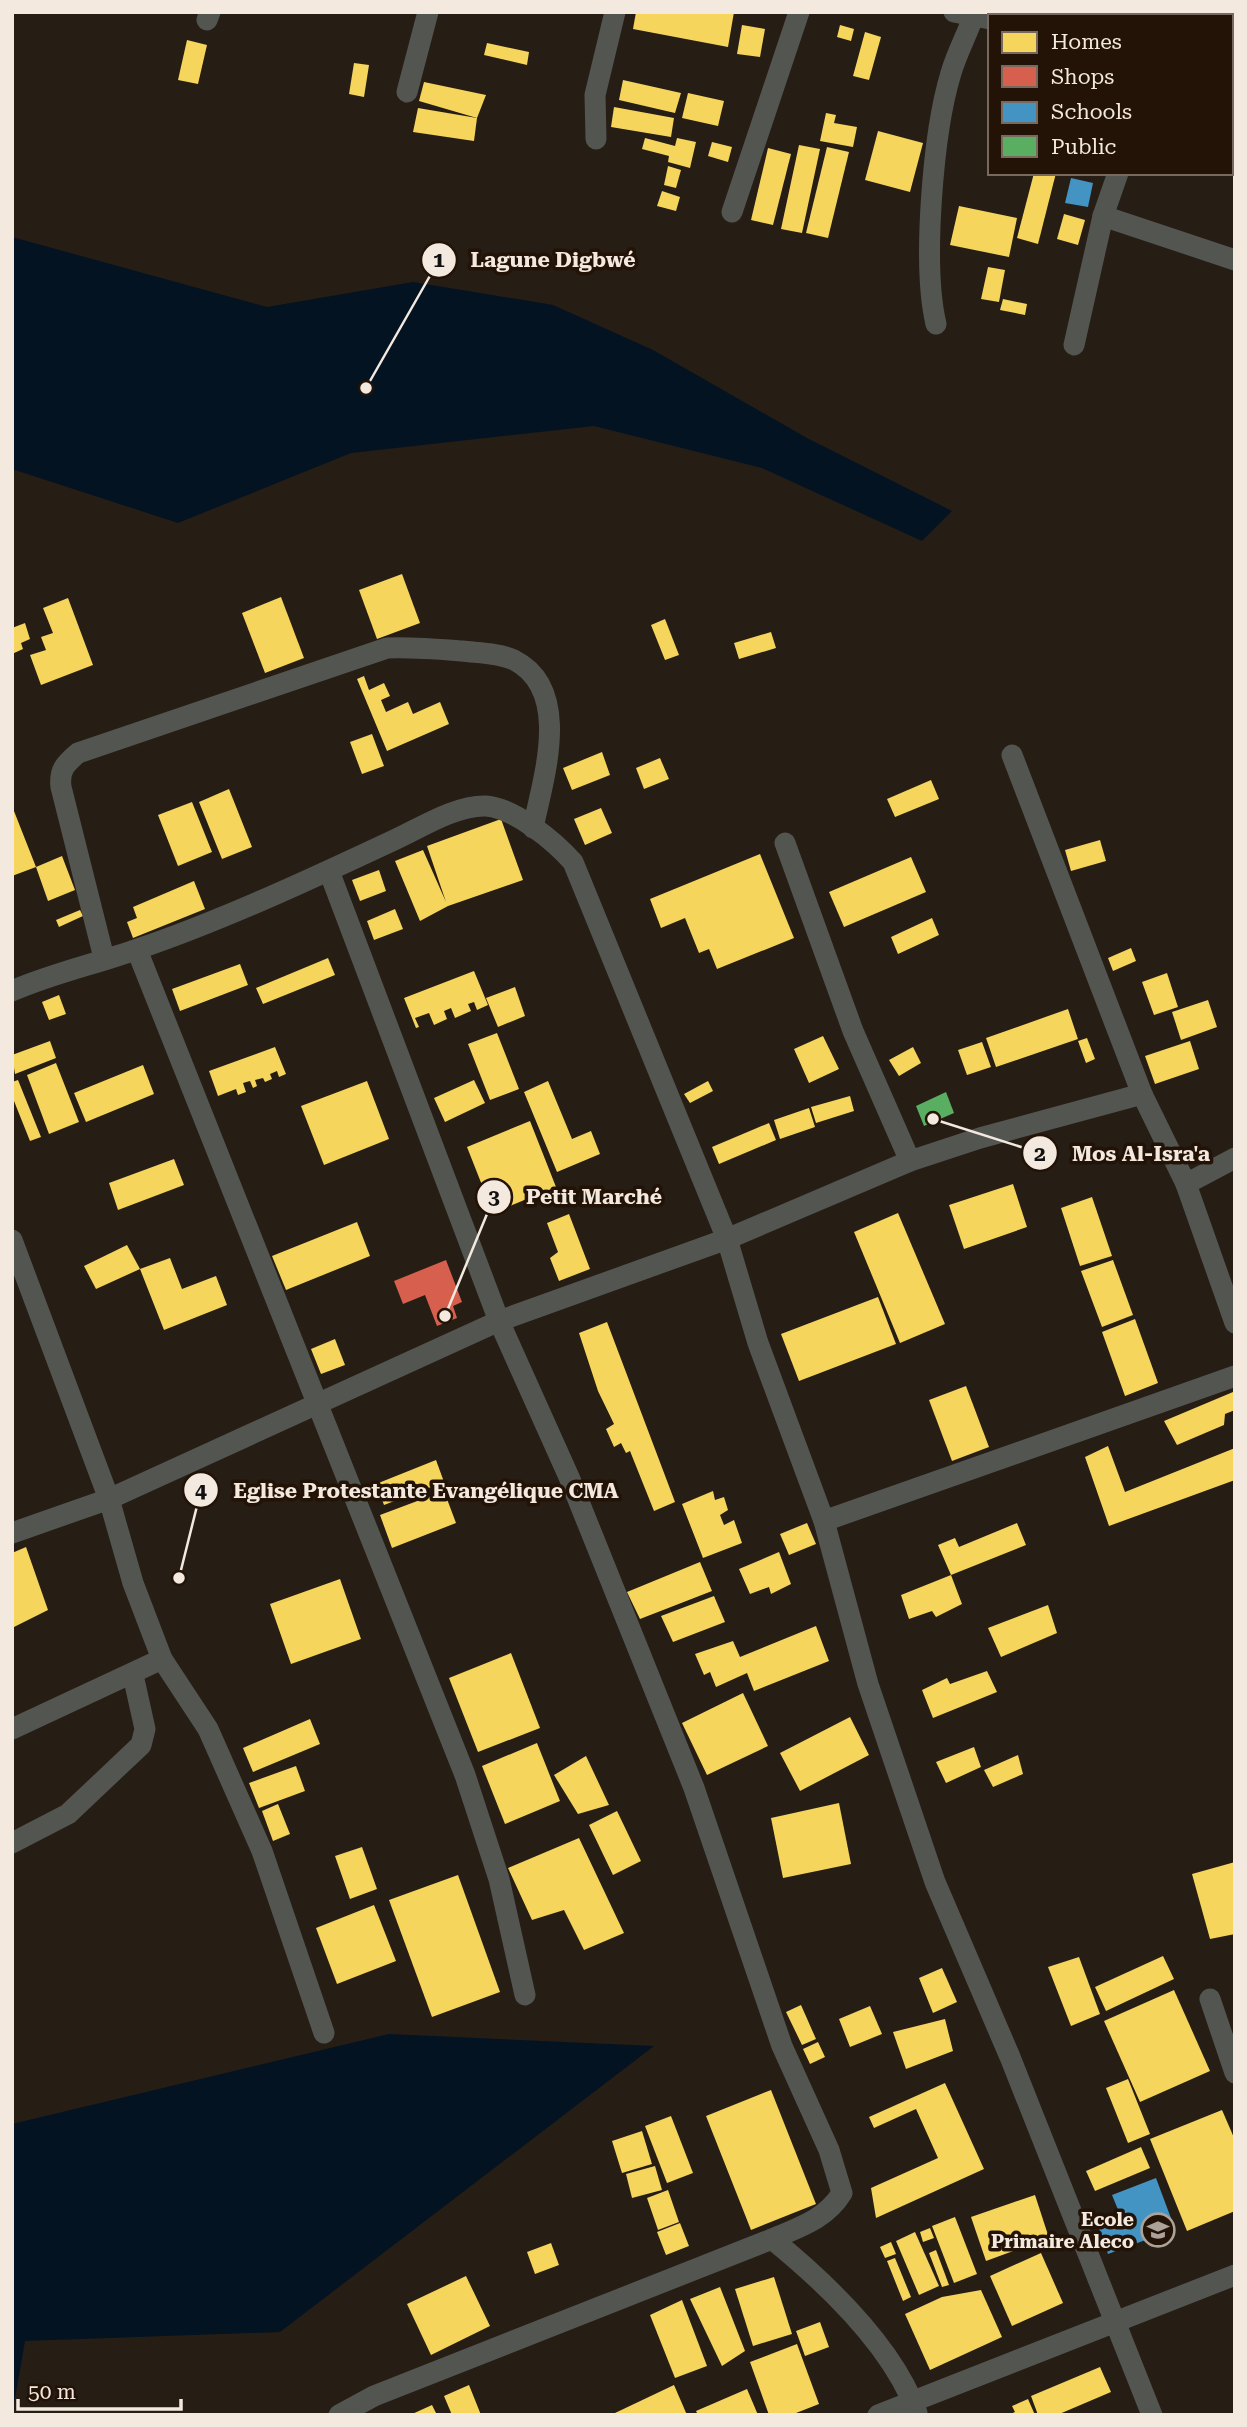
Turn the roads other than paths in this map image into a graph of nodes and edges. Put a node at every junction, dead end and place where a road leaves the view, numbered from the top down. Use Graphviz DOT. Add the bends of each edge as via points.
graph roads {
  1 [pos="428,12"];
  2 [pos="614,12"];
  3 [pos="799,12"];
  4 [pos="973,15"];
  5 [pos="407,92"];
  6 [pos="596,139"];
  7 [pos="1117,175"];
  8 [pos="732,212"];
  9 [pos="1103,216"];
  10 [pos="1235,260"];
  11 [pos="936,324"];
  12 [pos="1074,345"];
  13 [pos="1012,755"];
  14 [pos="533,828"];
  15 [pos="785,844"];
  16 [pos="329,871"];
  17 [pos="137,950"];
  18 [pos="104,958"];
  19 [pos="12,991"];
  20 [pos="1142,1094"];
  21 [pos="1235,1158"];
  22 [pos="910,1161"];
  23 [pos="1186,1184"];
  24 [pos="727,1239"];
  25 [pos="12,1240"];
  26 [pos="21,1281"];
  27 [pos="499,1321"];
  28 [pos="1235,1323"];
  29 [pos="1235,1376"];
  30 [pos="318,1404"];
  31 [pos="109,1499"];
  32 [pos="824,1521"];
  33 [pos="12,1533"];
  34 [pos="162,1660"];
  35 [pos="133,1675"];
  36 [pos="12,1729"];
  37 [pos="12,1843"];
  38 [pos="525,1995"];
  39 [pos="1210,1999"];
  40 [pos="324,2033"];
  41 [pos="1233,2062"];
  42 [pos="772,2239"];
  43 [pos="1235,2275"];
  44 [pos="1114,2322"];
  45 [pos="915,2408"];
  46 [pos="339,2415"];
  47 [pos="878,2415"];
  48 [pos="1152,2415"];
  1 -- 5 [label="street"];
  2 -- 6 [label="street" via="595,94"];
  3 -- 8 [label="street"];
  4 -- 11 [label="street" via="951,72 936,160 930,298"];
  7 -- 9 [label="street"];
  9 -- 10 [label="street"];
  9 -- 12 [label="street"];
  13 -- 20 [label="street"];
  14 -- 16 [label="street" via="488,806 470,807"];
  14 -- 18 [label="street" via="549,736 543,689 531,672 513,659 488,654 387,648 78,753 66,763 60,774 61,787"];
  14 -- 24 [label="street" via="555,842 573,863 589,894"];
  15 -- 22 [label="street" via="853,1031"];
  16 -- 17 [label="street"];
  16 -- 27 [label="street"];
  17 -- 18 [label="street"];
  17 -- 30 [label="street"];
  18 -- 19 [label="street"];
  20 -- 22 [label="street"];
  20 -- 23 [label="street"];
  21 -- 23 [label="street"];
  22 -- 24 [label="street"];
  23 -- 28 [label="street"];
  24 -- 27 [label="street"];
  24 -- 32 [label="street" via="758,1343"];
  25 -- 26 [label="street"];
  26 -- 31 [label="street"];
  27 -- 30 [label="street"];
  27 -- 42 [label="street" via="569,1477 689,1774 782,2046 841,2182 842,2193 821,2217"];
  29 -- 32 [label="street"];
  30 -- 31 [label="street"];
  30 -- 38 [label="street" via="465,1775 499,1879"];
  31 -- 33 [label="street"];
  31 -- 34 [label="street"];
  32 -- 44 [label="street" via="867,1684 935,1882 1010,2057"];
  34 -- 35 [label="street"];
  34 -- 40 [label="street" via="208,1729 262,1851"];
  35 -- 36 [label="street"];
  35 -- 37 [label="street" via="145,1729 141,1745 68,1814"];
  39 -- 41 [label="street"];
  42 -- 45 [label="street" via="847,2305"];
  42 -- 46 [label="street" via="374,2396"];
  43 -- 44 [label="street"];
  44 -- 45 [label="street"];
  44 -- 48 [label="street"];
  45 -- 47 [label="street"];
}
